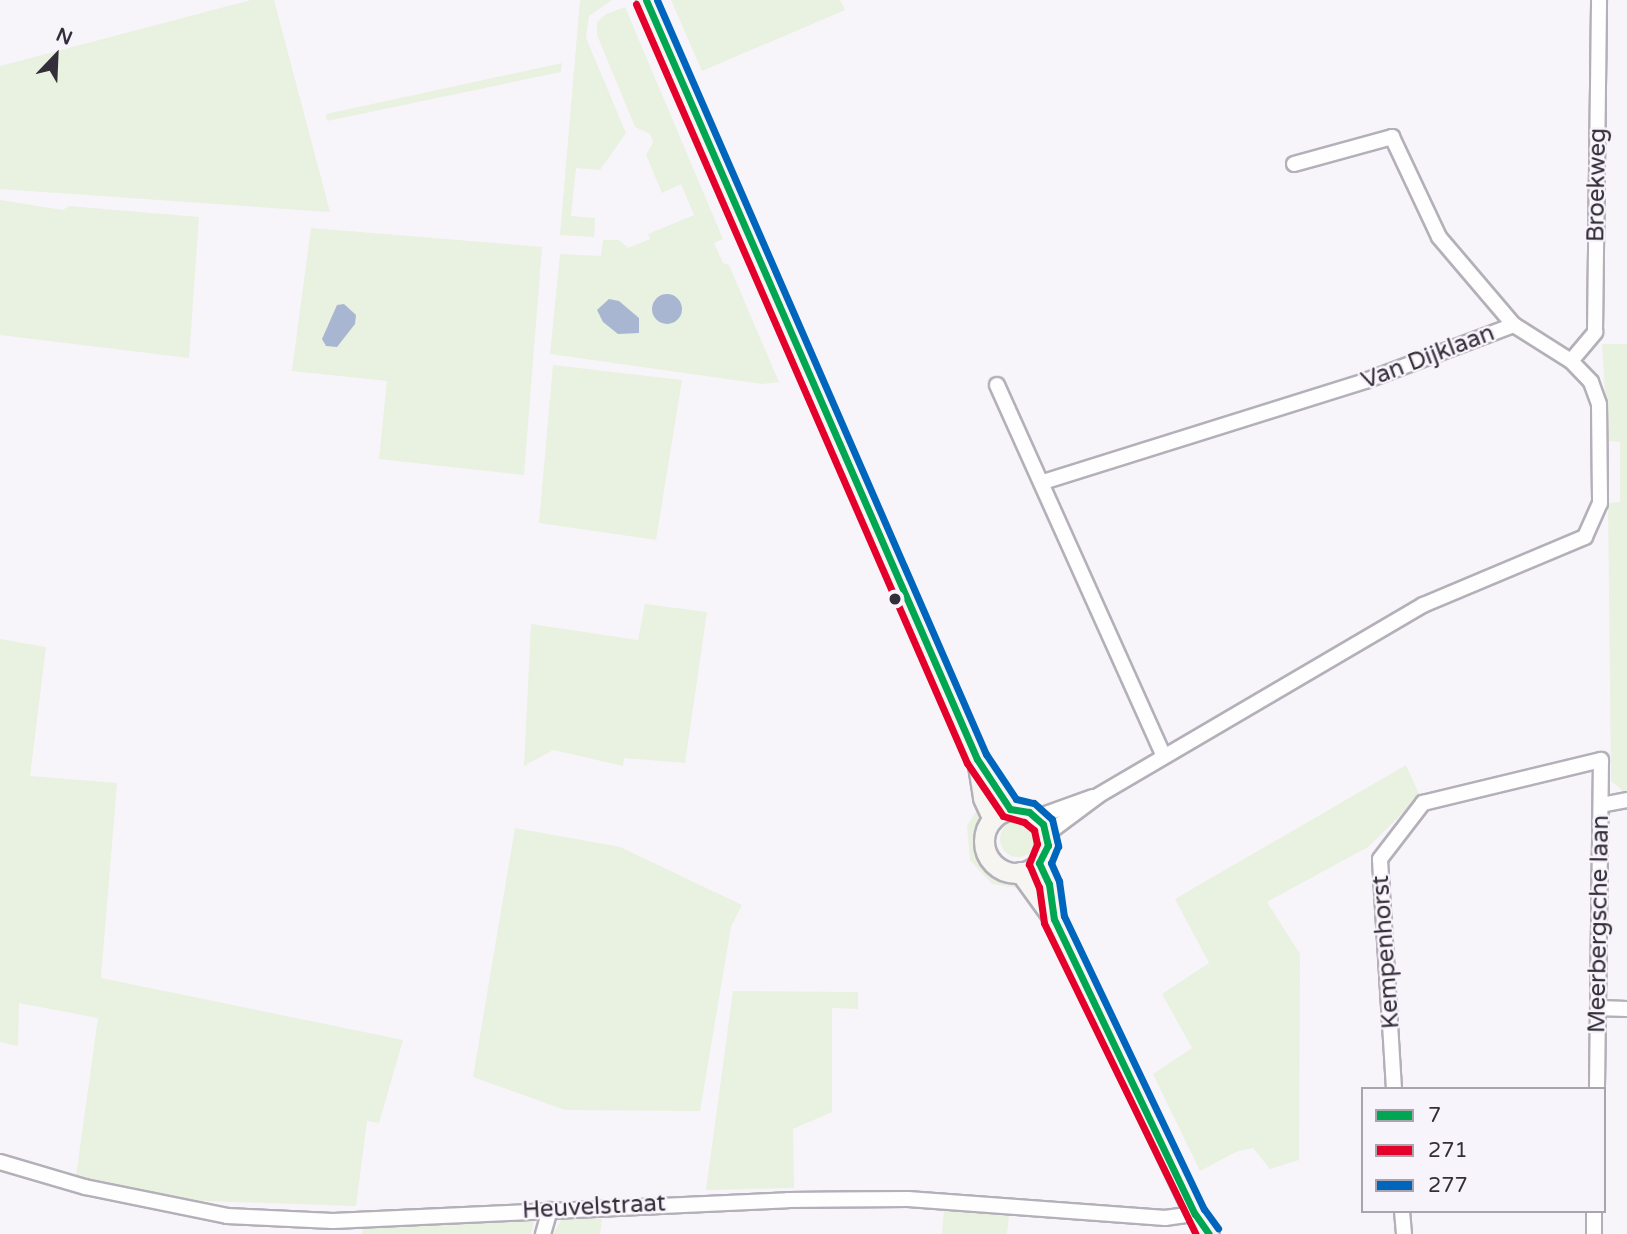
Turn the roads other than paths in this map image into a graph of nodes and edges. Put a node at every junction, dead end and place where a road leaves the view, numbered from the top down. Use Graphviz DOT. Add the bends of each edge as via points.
graph roads {
  1 [pos="646,0"];
  2 [pos="1599,0"];
  3 [pos="1294,164"];
  4 [pos="1514,325"];
  5 [pos="1571,361"];
  6 [pos="997,385"];
  7 [pos="1043,482"];
  8 [pos="1164,756"];
  9 [pos="977,759"];
  10 [pos="1601,760"];
  11 [pos="1627,800"];
  12 [pos="1601,805"];
  13 [pos="1010,809"];
  14 [pos="993,819"];
  15 [pos="1042,825"];
  16 [pos="1039,863"];
  17 [pos="1020,872"];
  18 [pos="1054,919"];
  19 [pos="1598,1008"];
  20 [pos="1627,1009"];
  21 [pos="1394,1087"];
  22 [pos="1597,1087"];
  23 [pos="0,1162"];
  24 [pos="550,1210"];
  25 [pos="1402,1213"];
  26 [pos="1594,1213"];
  27 [pos="1195,1214"];
  28 [pos="543,1234"];
  29 [pos="1209,1234"];
  30 [pos="1404,1234"];
  31 [pos="1594,1234"];
  1 -- 9 [label="main road"];
  2 -- 5 [label="street, Broekweg" via="1595,332"];
  3 -- 4 [label="street" via="1392,137 1439,237"];
  4 -- 5 [label="street, Van Dijklaan"];
  4 -- 7 [label="street, Van Dijklaan" via="1365,382"];
  5 -- 8 [label="street, Van Dijklaan" via="1591,382 1598,404 1600,503 1585,537 1423,605"];
  6 -- 7 [label="street"];
  7 -- 8 [label="street"];
  8 -- 15 [label="street, Van Dijklaan"];
  9 -- 13 [label="main road"];
  9 -- 14 [label="main road" via="983,798"];
  10 -- 12 [label="street, Meerbergsche laan"];
  10 -- 21 [label="street, Kempenhorst" via="1423,803 1380,859"];
  11 -- 12 [label="street"];
  12 -- 19 [label="street, Meerbergsche laan"];
  13 -- 14 [label="main road"];
  13 -- 15 [label="main road"];
  14 -- 17 [label="main road" via="984,839 991,860"];
  15 -- 16 [label="main road"];
  16 -- 17 [label="main road"];
  16 -- 18 [label="main road" via="1049,884"];
  17 -- 18 [label="main road"];
  18 -- 27 [label="main road"];
  19 -- 20 [label="street"];
  19 -- 22 [label="street, Meerbergsche laan"];
  23 -- 24 [label="street, Heuvelstraat" via="85,1187 227,1216 333,1221"];
  24 -- 27 [label="street, Heuvelstraat" via="695,1202 908,1199 1165,1218"];
  24 -- 28 [label="street"];
  25 -- 30 [label="street"];
  26 -- 31 [label="street"];
  27 -- 29 [label="main road"];
}
